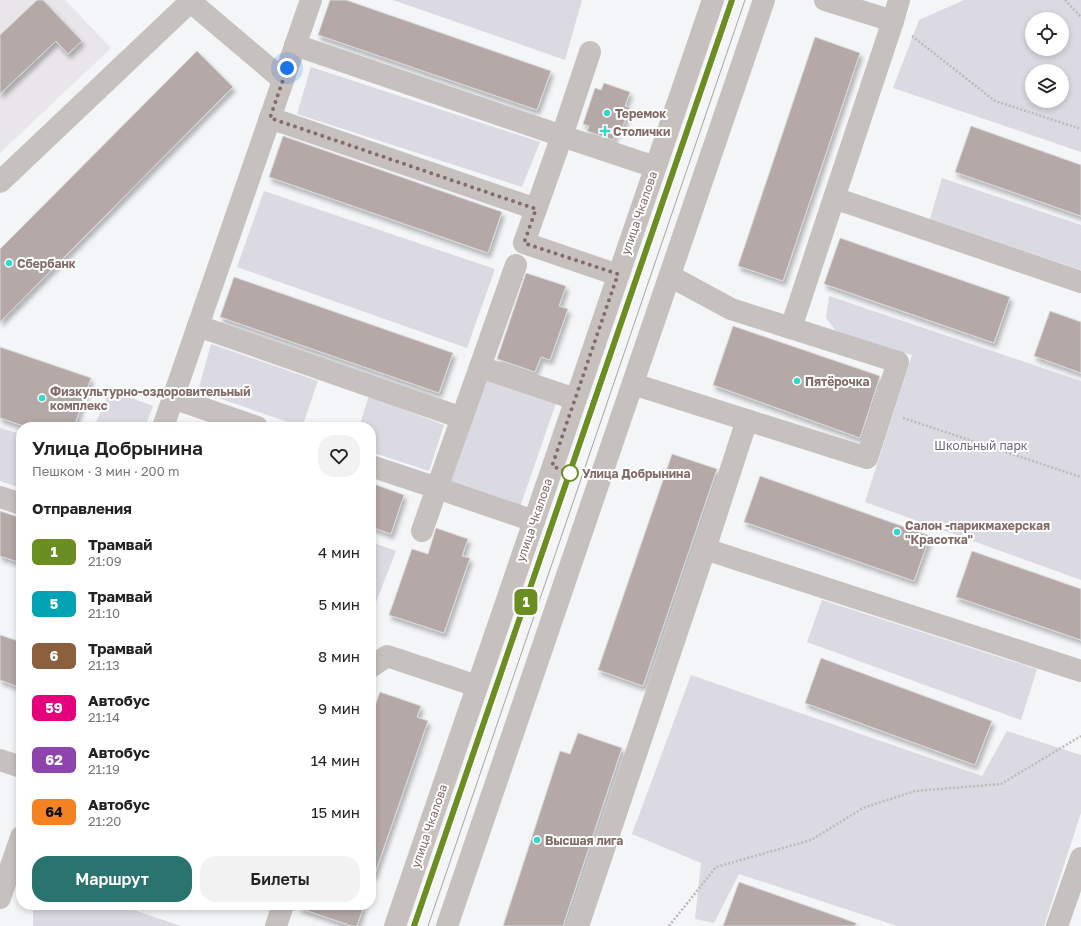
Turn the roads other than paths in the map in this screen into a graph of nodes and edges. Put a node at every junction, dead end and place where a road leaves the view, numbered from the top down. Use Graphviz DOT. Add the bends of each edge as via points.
graph roads {
  1 [pos="311,0"];
  2 [pos="712,0"];
  3 [pos="764,0"];
  4 [pos="825,0"];
  5 [pos="899,0"];
  6 [pos="192,1"];
  7 [pos="893,21"];
  8 [pos="295,45"];
  9 [pos="590,52"];
  10 [pos="283,80"];
  11 [pos="270,118"];
  12 [pos="562,136"];
  13 [pos="655,167"];
  14 [pos="0,182"];
  15 [pos="834,198"];
  16 [pos="536,209"];
  17 [pos="516,265"];
  18 [pos="618,274"];
  19 [pos="670,276"];
  20 [pos="1081,282"];
  21 [pos="198,326"];
  22 [pos="791,328"];
  23 [pos="480,367"];
  24 [pos="633,384"];
  25 [pos="173,398"];
  26 [pos="575,399"];
  27 [pos="462,418"];
  28 [pos="747,420"];
  29 [pos="165,422"];
  30 [pos="243,422"];
  31 [pos="376,468"];
  32 [pos="437,488"];
  33 [pos="0,497"];
  34 [pos="16,502"];
  35 [pos="534,521"];
  36 [pos="422,532"];
  37 [pos="705,549"];
  38 [pos="376,664"];
  39 [pos="1081,671"];
  40 [pos="477,686"];
  41 [pos="0,760"];
  42 [pos="16,765"];
  43 [pos="16,852"];
  44 [pos="1081,858"];
  45 [pos="0,898"];
  46 [pos="394,926"];
  47 [pos="447,926"];
  48 [pos="578,926"];
  49 [pos="1057,926"];
  1 -- 8 [label="street"];
  2 -- 13 [label="street, улица Чкалова"];
  3 -- 19 [label="street"];
  4 -- 7 [label="street"];
  5 -- 7 [label="street"];
  6 -- 10 [label="street"];
  6 -- 14 [label="street"];
  7 -- 15 [label="street"];
  8 -- 10 [label="street"];
  8 -- 12 [label="street"];
  9 -- 12 [label="street"];
  10 -- 11 [label="street"];
  11 -- 16 [label="street"];
  11 -- 21 [label="street"];
  12 -- 13 [label="street"];
  12 -- 16 [label="street"];
  13 -- 18 [label="street, улица Чкалова"];
  15 -- 20 [label="street"];
  15 -- 22 [label="street"];
  16 -- 18 [label="street" via="524,243"];
  17 -- 23 [label="street"];
  18 -- 26 [label="street, улица Чкалова"];
  19 -- 22 [label="street" via="731,308"];
  19 -- 24 [label="street"];
  21 -- 25 [label="street"];
  21 -- 27 [label="street"];
  22 -- 28 [label="street" via="898,362 867,458"];
  23 -- 26 [label="street"];
  23 -- 27 [label="street"];
  24 -- 28 [label="street"];
  24 -- 47 [label="street"];
  25 -- 29 [label="street"];
  25 -- 30 [label="street"];
  26 -- 35 [label="street, улица Чкалова"];
  27 -- 32 [label="street"];
  28 -- 37 [label="street"];
  31 -- 32 [label="street"];
  32 -- 35 [label="street"];
  32 -- 36 [label="street"];
  33 -- 34 [label="street"];
  35 -- 40 [label="street, улица Чкалова"];
  37 -- 39 [label="street"];
  37 -- 48 [label="street"];
  38 -- 40 [label="street" via="387,656"];
  40 -- 46 [label="street, улица Чкалова"];
  41 -- 42 [label="street"];
  43 -- 45 [label="street"];
  44 -- 49 [label="street"];
}
